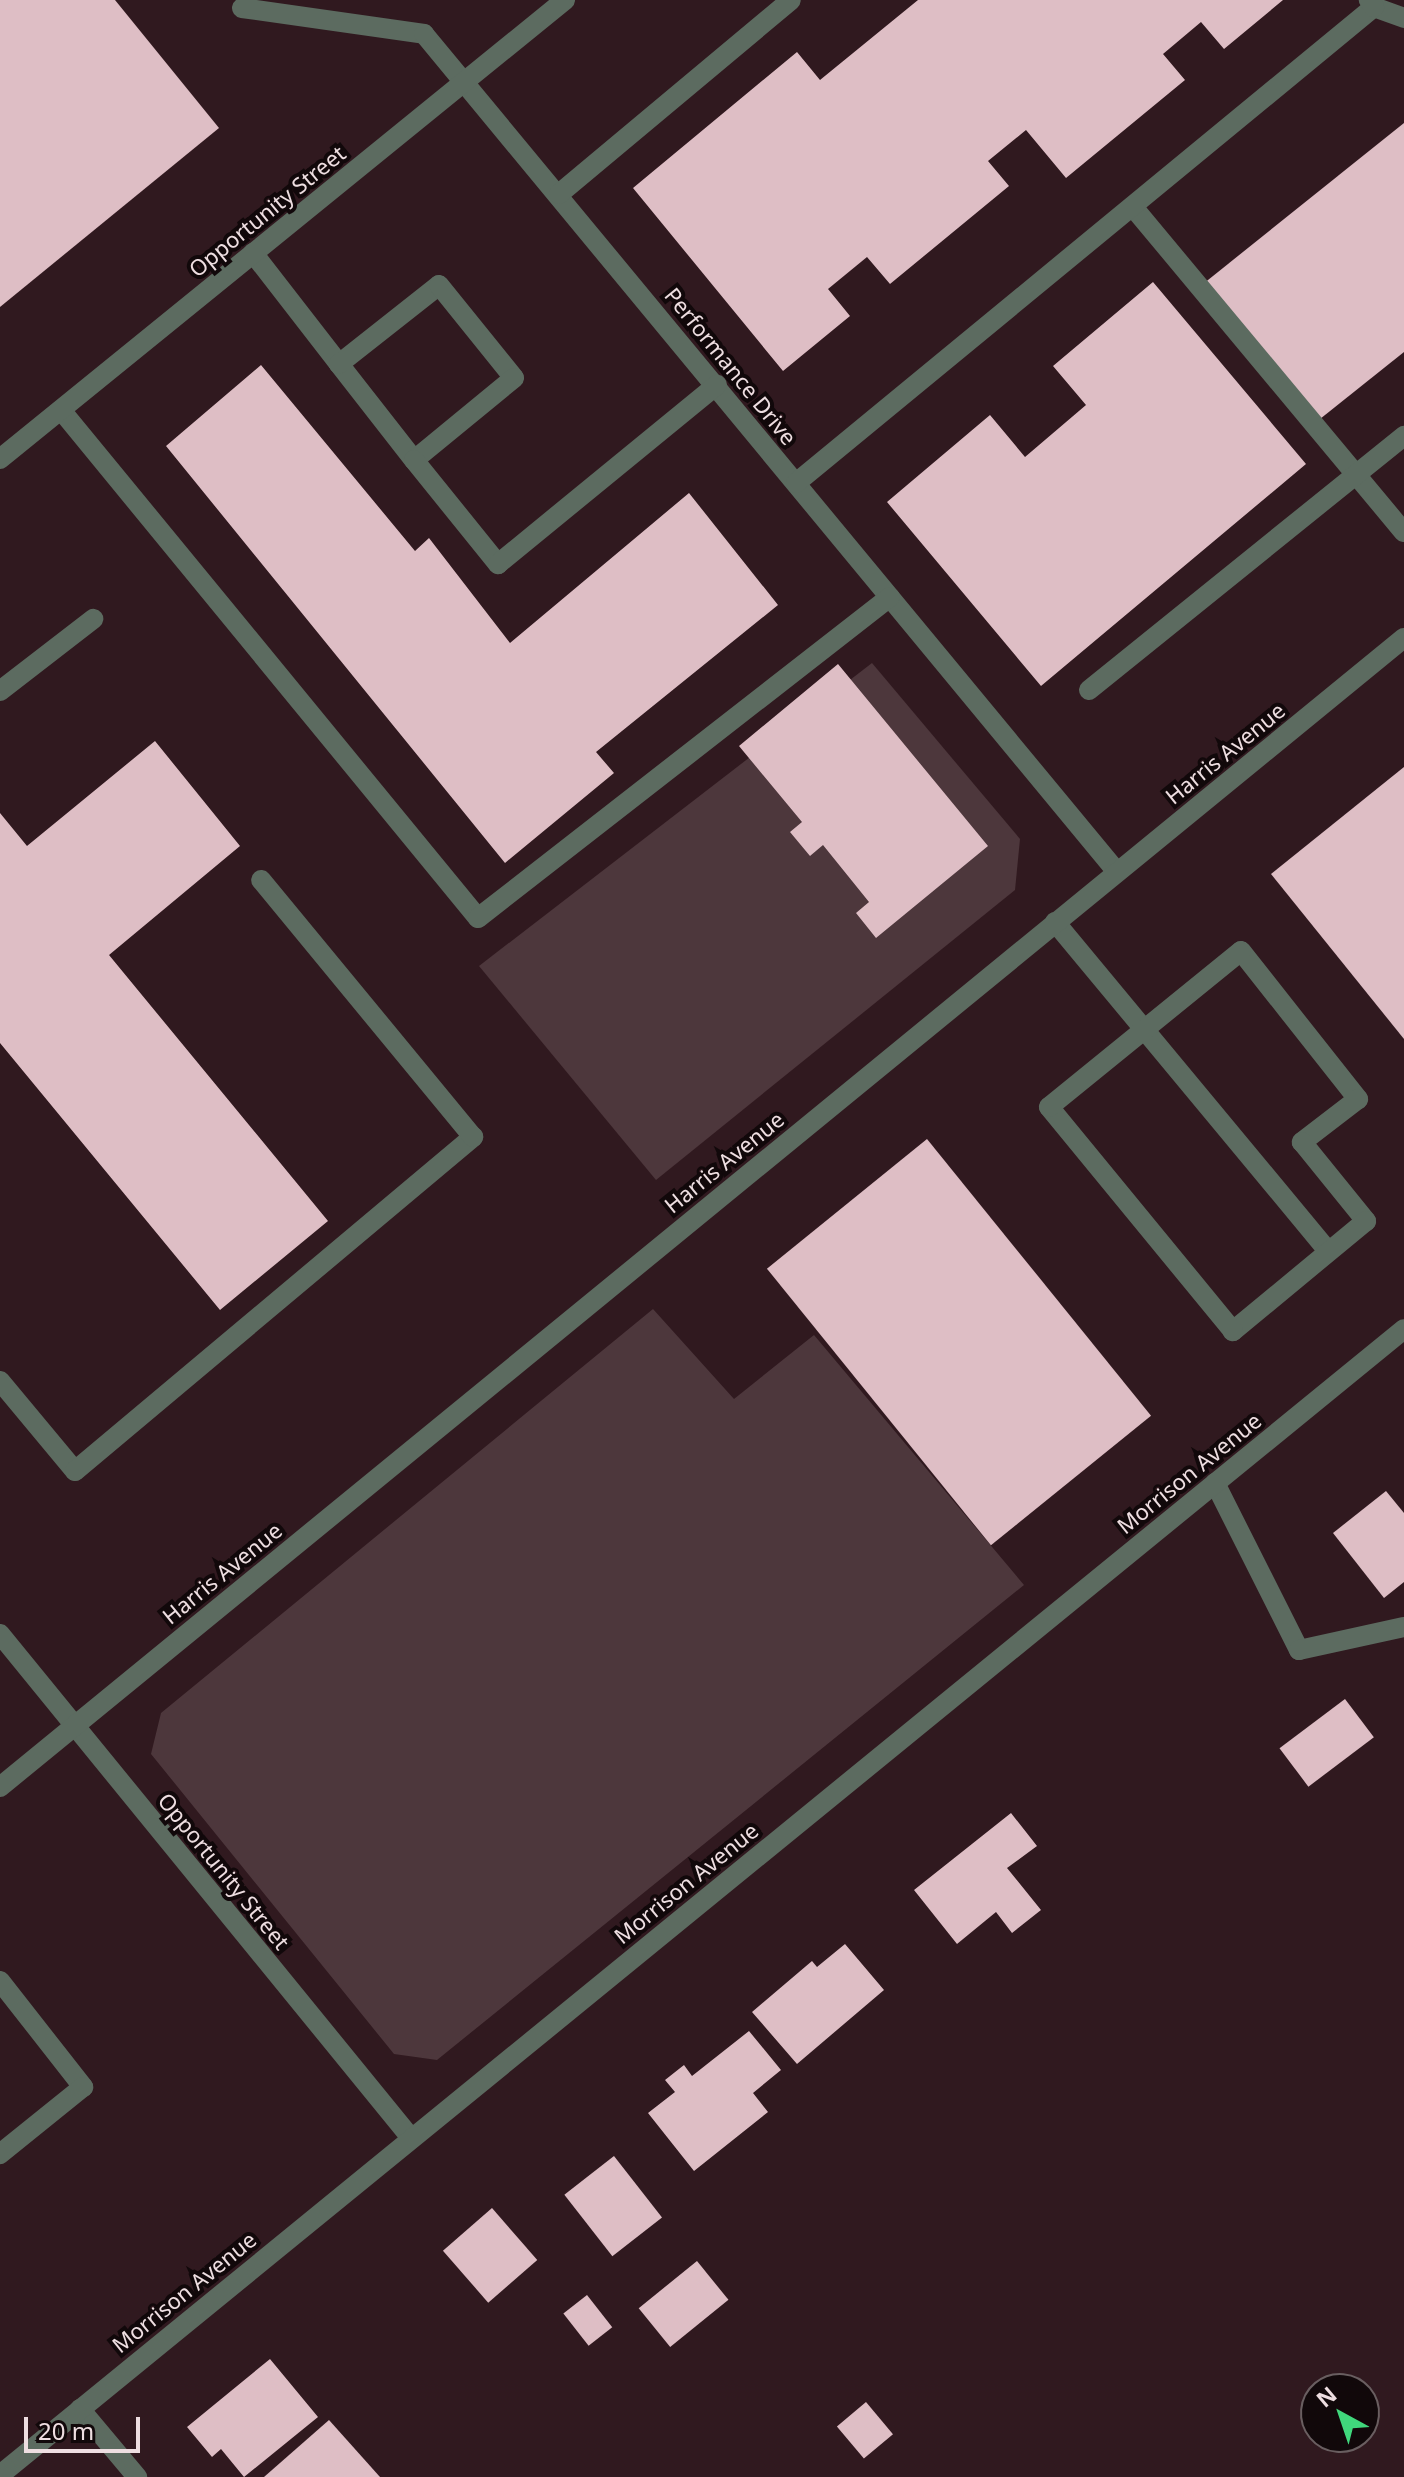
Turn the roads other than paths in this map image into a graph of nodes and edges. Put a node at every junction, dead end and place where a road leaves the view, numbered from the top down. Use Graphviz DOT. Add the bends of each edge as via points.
graph roads {
  1 [pos="564,0"];
  2 [pos="791,0"];
  3 [pos="1372,3"];
  4 [pos="242,8"];
  5 [pos="1404,18"];
  6 [pos="466,80"];
  7 [pos="559,194"];
  8 [pos="1133,207"];
  9 [pos="253,253"];
  10 [pos="339,364"];
  11 [pos="717,385"];
  12 [pos="61,410"];
  13 [pos="1404,436"];
  14 [pos="0,459"];
  15 [pos="414,460"];
  16 [pos="1356,474"];
  17 [pos="796,483"];
  18 [pos="1404,532"];
  19 [pos="890,597"];
  20 [pos="93,619"];
  21 [pos="1404,638"];
  22 [pos="1089,690"];
  23 [pos="0,691"];
  24 [pos="1117,872"];
  25 [pos="261,880"];
  26 [pos="1055,922"];
  27 [pos="1144,1029"];
  28 [pos="1327,1250"];
  29 [pos="1404,1329"];
  30 [pos="0,1381"];
  31 [pos="1215,1483"];
  32 [pos="1404,1627"];
  33 [pos="0,1634"];
  34 [pos="74,1725"];
  35 [pos="0,1787"];
  36 [pos="0,1981"];
  37 [pos="411,2138"];
  38 [pos="0,2154"];
  39 [pos="80,2409"];
  40 [pos="0,2475"];
  41 [pos="137,2477"];
  1 -- 6 [label="street, Opportunity Street"];
  2 -- 7 [label="street"];
  3 -- 5 [label="street"];
  3 -- 8 [label="street"];
  4 -- 6 [label="street, Performance Drive" via="424,34"];
  6 -- 7 [label="street, Performance Drive"];
  6 -- 9 [label="street, Opportunity Street"];
  7 -- 11 [label="street, Performance Drive"];
  8 -- 16 [label="street"];
  8 -- 17 [label="street"];
  9 -- 10 [label="street"];
  9 -- 12 [label="street, Opportunity Street"];
  10 -- 15 [label="street"];
  10 -- 15 [label="street" via="439,285 514,378"];
  11 -- 15 [label="street" via="498,564"];
  11 -- 17 [label="street, Performance Drive"];
  12 -- 14 [label="street, Opportunity Street"];
  12 -- 19 [label="street" via="478,918"];
  13 -- 16 [label="street"];
  16 -- 18 [label="street"];
  16 -- 22 [label="street"];
  17 -- 19 [label="street, Performance Drive"];
  19 -- 24 [label="street, Performance Drive"];
  20 -- 23 [label="street"];
  21 -- 24 [label="street, Harris Avenue"];
  24 -- 26 [label="street, Harris Avenue"];
  25 -- 30 [label="street" via="473,1137 75,1471"];
  26 -- 27 [label="street"];
  26 -- 34 [label="street, Harris Avenue"];
  27 -- 28 [label="street"];
  27 -- 28 [label="street" via="1241,951 1358,1099 1302,1142 1366,1221"];
  27 -- 28 [label="street" via="1049,1107 1233,1331"];
  29 -- 31 [label="street, Morrison Avenue"];
  31 -- 32 [label="street" via="1299,1650"];
  31 -- 37 [label="street, Morrison Avenue"];
  33 -- 34 [label="street, Opportunity Street"];
  34 -- 35 [label="street, Harris Avenue"];
  34 -- 37 [label="street, Opportunity Street"];
  36 -- 38 [label="street" via="83,2087"];
  37 -- 39 [label="street, Morrison Avenue"];
  39 -- 40 [label="street, Morrison Avenue"];
  39 -- 41 [label="street"];
}
